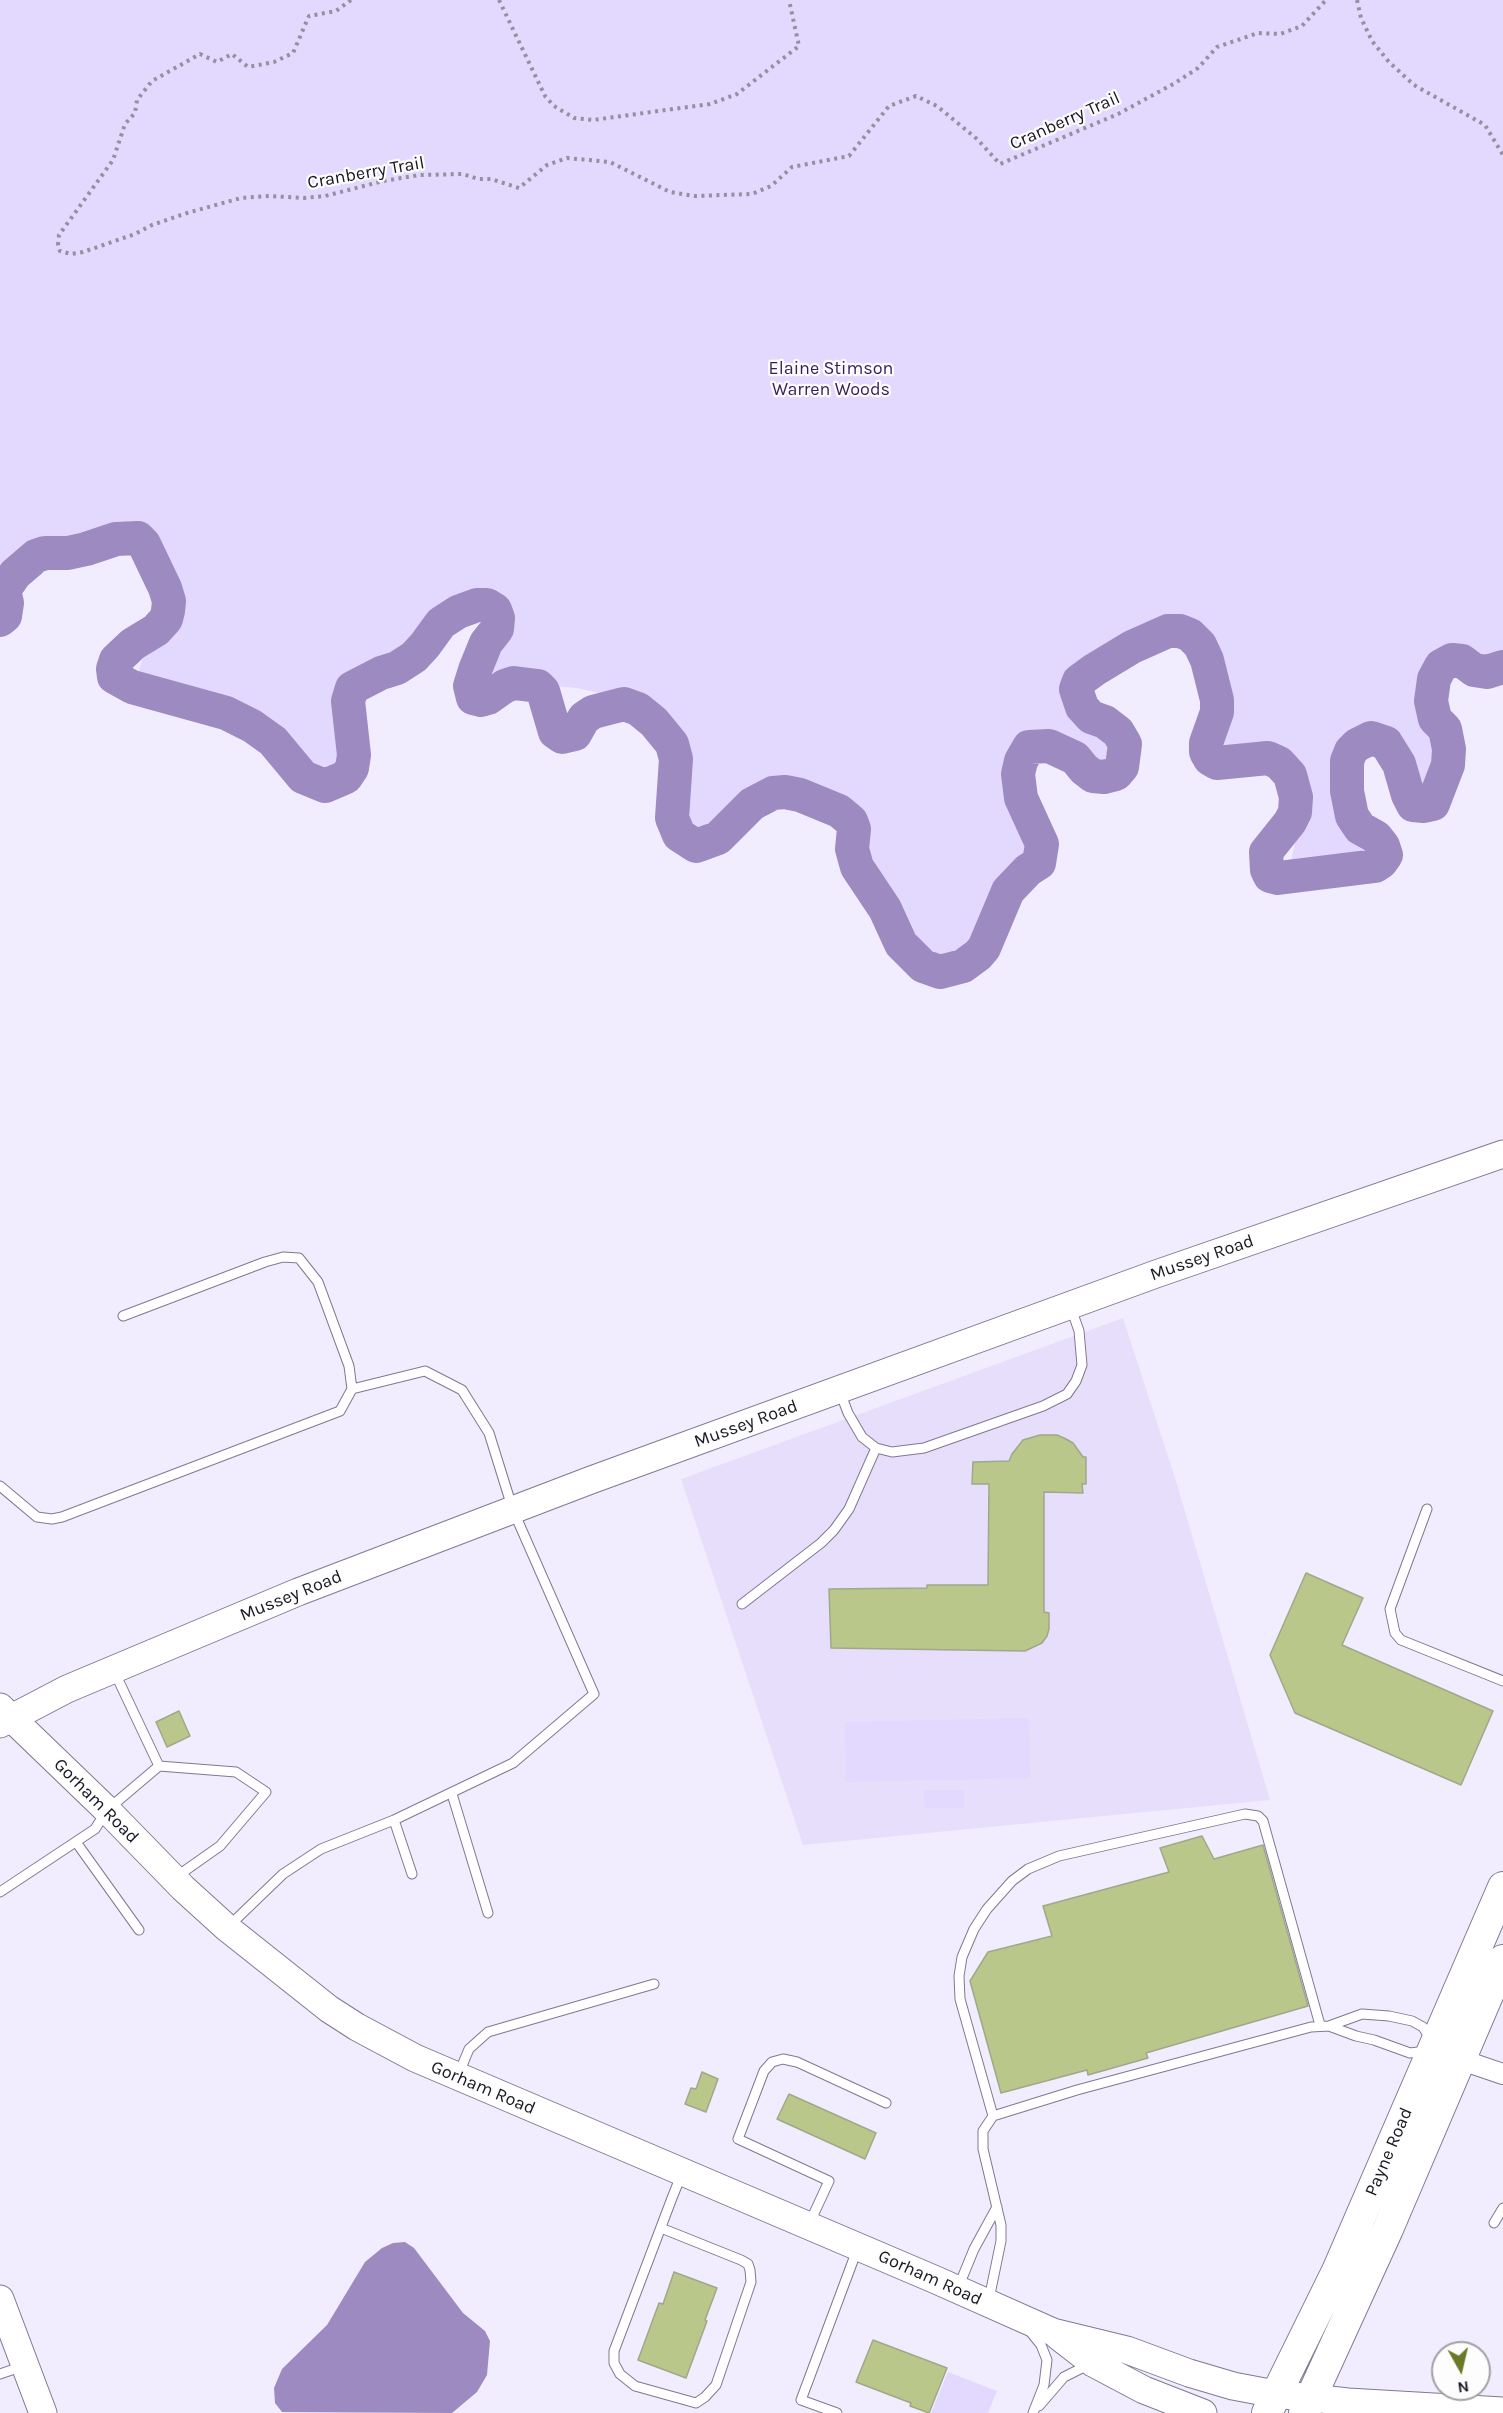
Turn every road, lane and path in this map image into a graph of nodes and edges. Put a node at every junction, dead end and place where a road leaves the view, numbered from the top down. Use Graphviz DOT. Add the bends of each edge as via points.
graph roads {
  1 [pos="351,0"];
  2 [pos="499,0"];
  3 [pos="789,0"];
  4 [pos="1326,0"];
  5 [pos="1357,0"];
  6 [pos="1503,155"];
  7 [pos="1503,1154"];
  8 [pos="1071,1306"];
  9 [pos="123,1316"];
  10 [pos="352,1389"];
  11 [pos="839,1390"];
  12 [pos="876,1448"];
  13 [pos="0,1486"];
  14 [pos="1427,1509"];
  15 [pos="513,1510"];
  16 [pos="742,1604"];
  17 [pos="114,1670"];
  18 [pos="1503,1681"];
  19 [pos="4,1716"];
  20 [pos="159,1766"];
  21 [pos="452,1794"];
  22 [pos="107,1810"];
  23 [pos="394,1820"];
  24 [pos="76,1842"];
  25 [pos="412,1874"];
  26 [pos="174,1878"];
  27 [pos="1503,1887"];
  28 [pos="0,1892"];
  29 [pos="488,1913"];
  30 [pos="227,1928"];
  31 [pos="139,1930"];
  32 [pos="1503,1960"];
  33 [pos="654,1984"];
  34 [pos="1324,2025"];
  35 [pos="1447,2054"];
  36 [pos="1503,2074"];
  37 [pos="457,2078"];
  38 [pos="886,2103"];
  39 [pos="993,2116"];
  40 [pos="682,2174"];
  41 [pos="997,2207"];
  42 [pos="1503,2208"];
  43 [pos="1494,2223"];
  44 [pos="808,2226"];
  45 [pos="660,2228"];
  46 [pos="858,2247"];
  47 [pos="957,2290"];
  48 [pos="0,2299"];
  49 [pos="987,2303"];
  50 [pos="1021,2318"];
  51 [pos="1053,2332"];
  52 [pos="1093,2363"];
  53 [pos="13,2370"];
  54 [pos="1271,2403"];
  55 [pos="1307,2405"];
  56 [pos="1503,2411"];
  57 [pos="43,2413"];
  58 [pos="837,2413"];
  59 [pos="1034,2413"];
  60 [pos="1203,2413"];
  1 -- 4 [label="path, Cranberry Trail" via="336,11 309,16 293,53 274,62 248,67 232,54 217,62 200,54 152,81 125,124 113,160 59,235 60,251 83,252 187,213 241,198 325,196 420,175 463,174 519,188 547,165 567,158 610,162 669,192 694,196 752,194 771,186 792,167 849,156 889,106 916,96 937,106 1000,164 1118,114 1198,68 1217,47 1258,33 1280,34 1302,26"];
  2 -- 3 [label="path" via="545,96 574,118 593,120 710,104 737,94 799,46"];
  5 -- 6 [label="path" via="1372,41 1389,62 1414,85 1485,125"];
  7 -- 8 [label="main road, Mussey Road"];
  8 -- 11 [label="main road, Mussey Road"];
  8 -- 12 [label="lane" via="1082,1358 1079,1374 1067,1394 924,1448 892,1452"];
  9 -- 10 [label="lane" via="266,1262 299,1258 318,1282 349,1366"];
  10 -- 13 [label="lane" via="340,1411 63,1517 37,1517"];
  10 -- 15 [label="lane" via="425,1371 462,1390 489,1432"];
  11 -- 12 [label="lane" via="858,1431"];
  11 -- 15 [label="main road, Mussey Road"];
  12 -- 16 [label="lane" via="849,1509 834,1530"];
  14 -- 18 [label="lane" via="1390,1609 1395,1633 1401,1640"];
  15 -- 17 [label="main road, Mussey Road" via="298,1592"];
  15 -- 21 [label="lane" via="594,1694 513,1763"];
  17 -- 19 [label="main road, Mussey Road"];
  17 -- 20 [label="lane"];
  19 -- 22 [label="main road, Gorham Road"];
  20 -- 22 [label="lane"];
  20 -- 26 [label="lane" via="236,1772 266,1792 220,1845"];
  21 -- 23 [label="lane"];
  21 -- 29 [label="lane"];
  22 -- 24 [label="lane" via="94,1829"];
  22 -- 26 [label="main road, Gorham Road"];
  23 -- 25 [label="lane"];
  23 -- 30 [label="lane" via="321,1849 283,1874"];
  24 -- 28 [label="lane"];
  24 -- 31 [label="lane"];
  26 -- 30 [label="main road, Gorham Road"];
  27 -- 35 [label="main road, Payne Road"];
  30 -- 37 [label="main road, Gorham Road" via="298,1986 357,2027"];
  32 -- 35 [label="main road, Payne Road"];
  33 -- 37 [label="lane" via="488,2032 469,2049"];
  34 -- 35 [label="lane" via="1410,2053"];
  34 -- 35 [label="lane" via="1362,2014 1412,2021 1423,2027"];
  34 -- 39 [label="lane"];
  34 -- 39 [label="lane" via="1263,1821 1258,1816 1245,1814 1059,1856 1028,1869 1012,1881 981,1919 962,1957 958,1976 960,1999"];
  35 -- 36 [label="street"];
  35 -- 54 [label="main road, Payne Road"];
  35 -- 55 [label="main road, Payne Road" via="1388,2229"];
  37 -- 40 [label="main road, Gorham Road"];
  38 -- 44 [label="lane" via="797,2062 783,2059 772,2062 764,2071 738,2139 829,2181"];
  39 -- 41 [label="lane" via="982,2138"];
  40 -- 44 [label="main road, Gorham Road"];
  40 -- 45 [label="lane"];
  41 -- 47 [label="lane"];
  41 -- 49 [label="lane" via="1001,2241"];
  42 -- 43 [label="lane"];
  44 -- 46 [label="main road, Gorham Road"];
  45 -- 45 [label="lane" via="614,2351 614,2364 635,2386 696,2403 716,2385 751,2282 750,2270 741,2260"];
  46 -- 47 [label="main road, Gorham Road"];
  46 -- 58 [label="lane" via="801,2400"];
  47 -- 49 [label="main road, Gorham Road"];
  48 -- 53 [label="main road"];
  49 -- 50 [label="main road, Gorham Road"];
  50 -- 51 [label="main road, Gorham Road"];
  50 -- 59 [label="lane" via="1047,2360 1044,2385"];
  51 -- 52 [label="main road, Gorham Road"];
  51 -- 54 [label="main road, Gorham Road" via="1127,2350"];
  52 -- 59 [label="lane" via="1064,2377"];
  52 -- 60 [label="main road, Gorham Road" via="1144,2390"];
  53 -- 57 [label="main road"];
  54 -- 55 [label="main road, Gorham Road"];
  55 -- 56 [label="main road, Gorham Road"];
}
